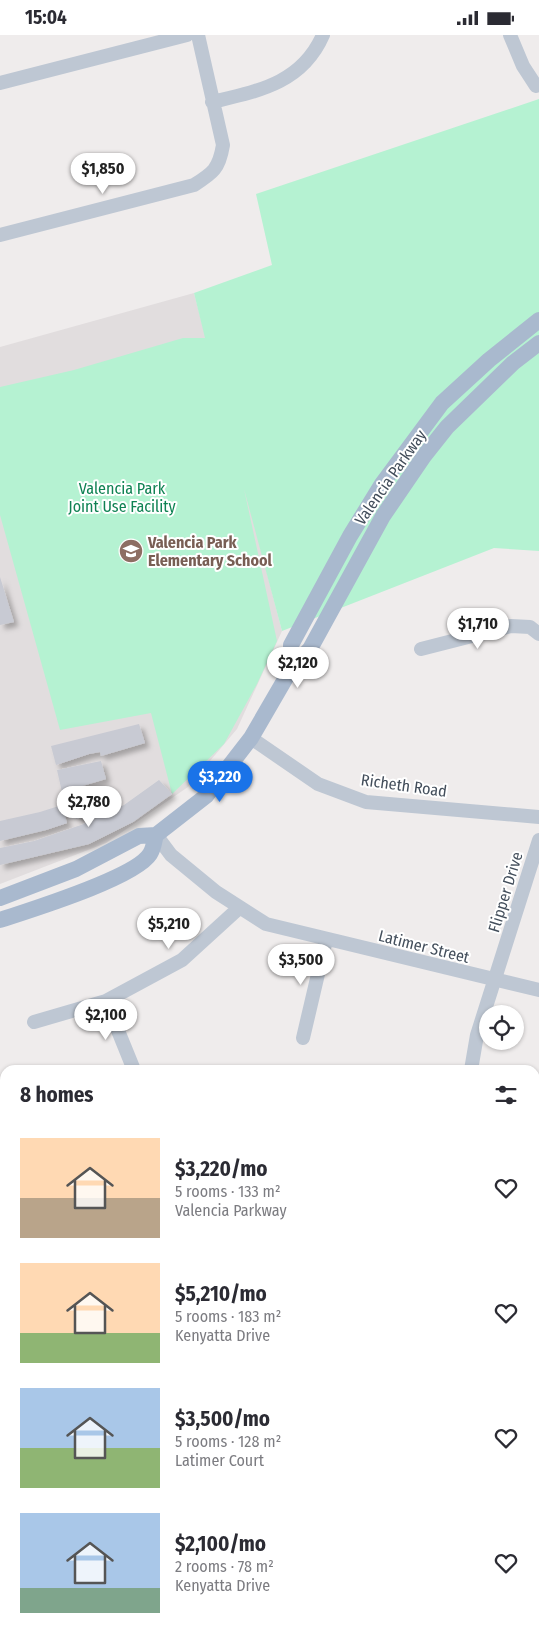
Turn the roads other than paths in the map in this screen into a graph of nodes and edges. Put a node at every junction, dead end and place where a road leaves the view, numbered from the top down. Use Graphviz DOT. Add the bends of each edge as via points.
graph roads {
  1 [pos="187,35"];
  2 [pos="198,35"];
  3 [pos="324,35"];
  4 [pos="510,35"];
  5 [pos="0,83"];
  6 [pos="536,85"];
  7 [pos="212,102"];
  8 [pos="0,235"];
  9 [pos="539,320"];
  10 [pos="539,343"];
  11 [pos="539,634"];
  12 [pos="421,649"];
  13 [pos="290,669"];
  14 [pos="251,738"];
  15 [pos="539,817"];
  16 [pos="156,835"];
  17 [pos="539,840"];
  18 [pos="0,897"];
  19 [pos="239,908"];
  20 [pos="0,920"];
  21 [pos="326,940"];
  22 [pos="495,981"];
  23 [pos="539,990"];
  24 [pos="106,1001"];
  25 [pos="34,1022"];
  26 [pos="303,1038"];
  27 [pos="132,1065"];
  28 [pos="472,1065"];
  1 -- 5 [label="street"];
  2 -- 7 [label="street"];
  3 -- 7 [label="street" via="307,61 280,82 262,90"];
  4 -- 6 [label="street" via="523,66"];
  7 -- 8 [label="street" via="223,145 220,160 213,173 194,185"];
  9 -- 13 [label="main road, Valencia Parkway" via="442,403 382,484 291,645"];
  10 -- 13 [label="main road, Valencia Parkway" via="513,363 447,427 424,456 383,516 310,649"];
  11 -- 12 [label="street" via="530,627 511,626"];
  13 -- 14 [label="main road, Valencia Parkway"];
  14 -- 15 [label="street, Richeth Road" via="318,784 366,802"];
  14 -- 16 [label="main road, Valencia Parkway" via="206,796"];
  16 -- 18 [label="main road, Valencia Parkway" via="139,836 76,869"];
  16 -- 19 [label="street, Latimer Street" via="171,855"];
  16 -- 20 [label="main road, Valencia Parkway" via="150,855 131,868 83,892"];
  17 -- 22 [label="street, Flipper Drive"];
  19 -- 21 [label="street, Latimer Street" via="266,924"];
  19 -- 24 [label="street" via="182,960"];
  21 -- 22 [label="street, Latimer Street"];
  21 -- 26 [label="street"];
  22 -- 23 [label="street, Latimer Street"];
  22 -- 28 [label="street, Flipper Drive"];
  24 -- 25 [label="street"];
  24 -- 27 [label="street"];
}
